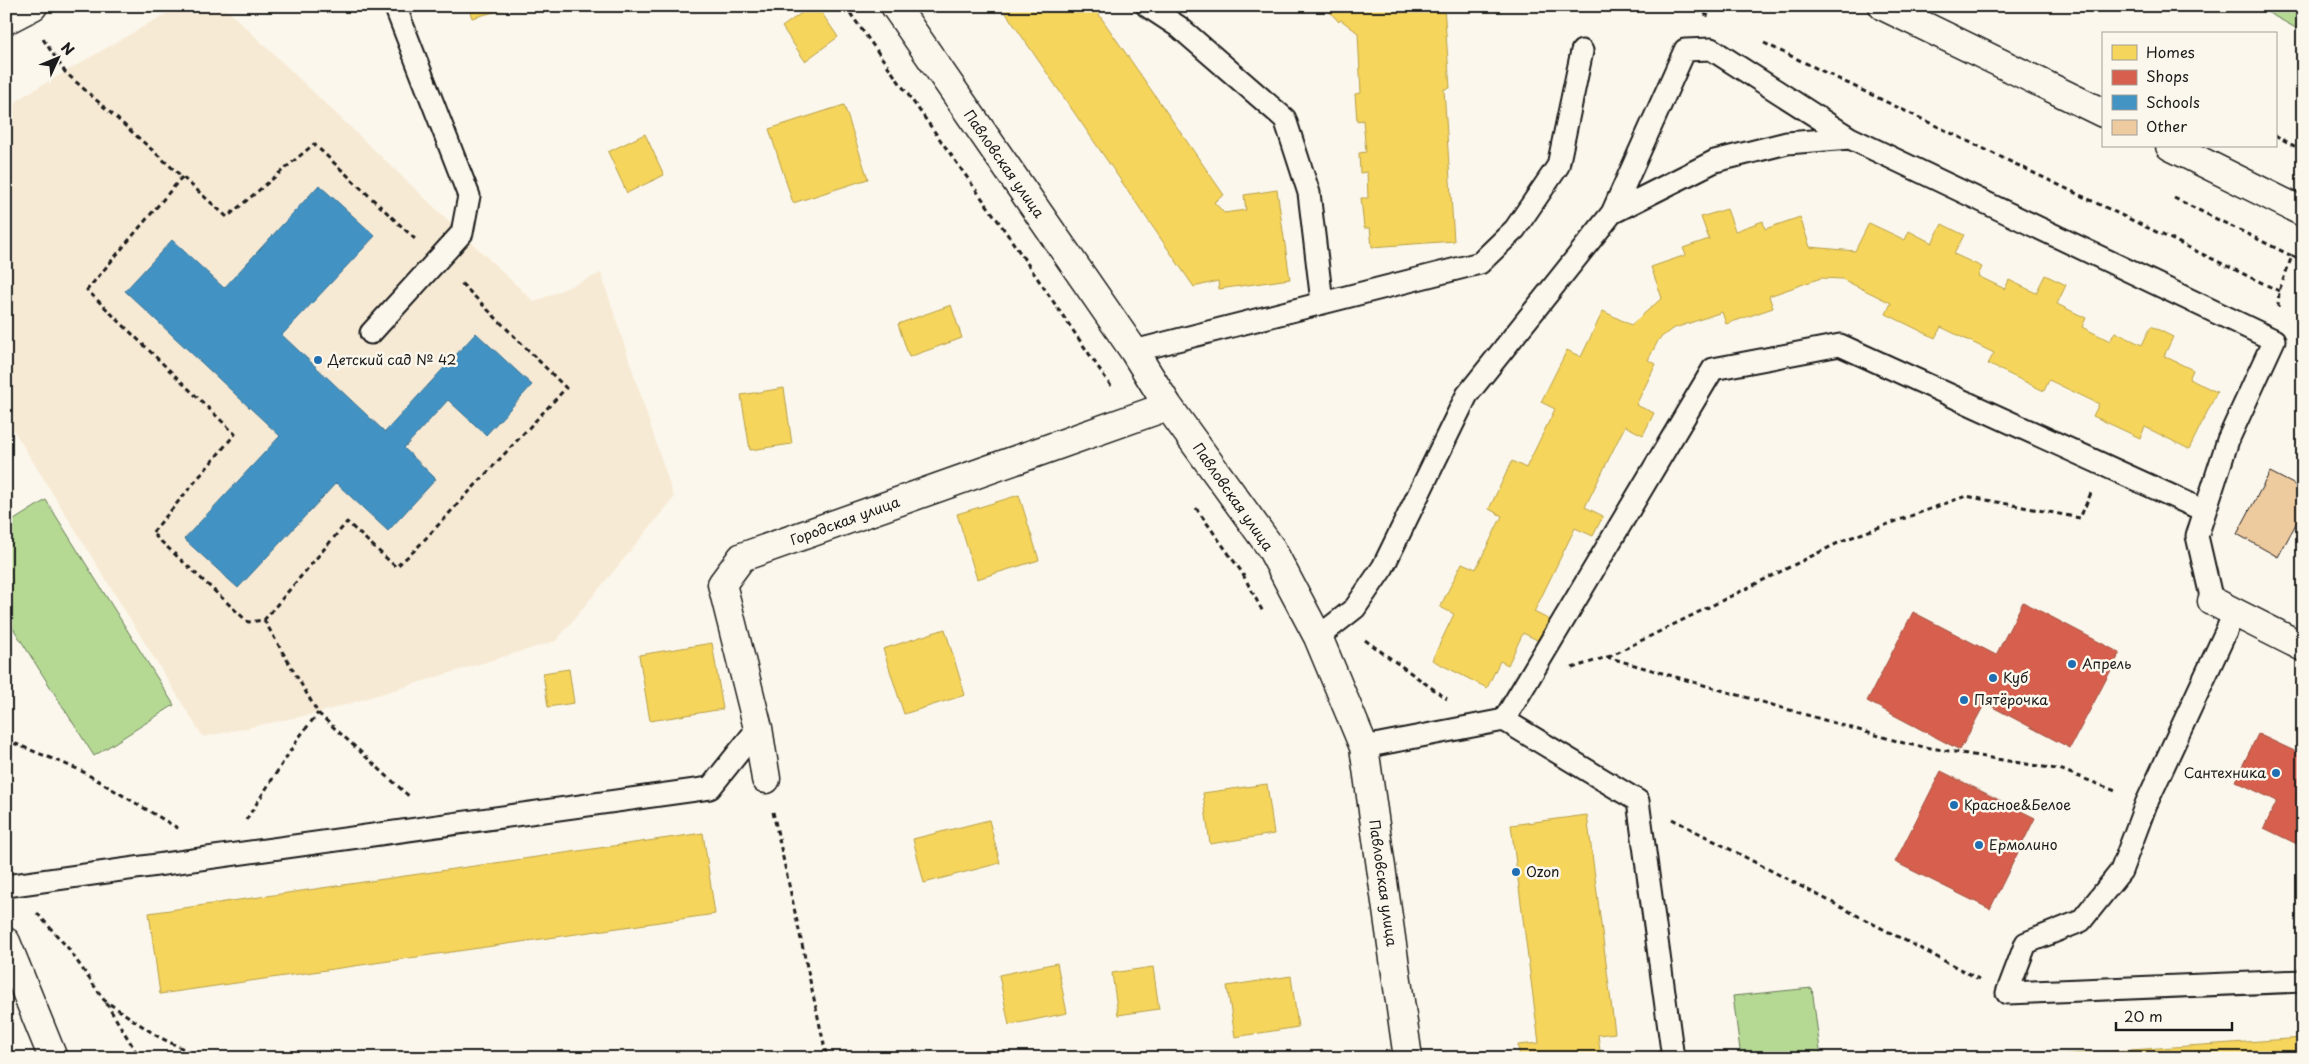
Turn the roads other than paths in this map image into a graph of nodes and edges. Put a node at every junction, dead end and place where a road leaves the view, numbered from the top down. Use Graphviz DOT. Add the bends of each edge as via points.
graph roads {
  1 [pos="33,6"];
  2 [pos="395,6"];
  3 [pos="895,6"];
  4 [pos="1147,6"];
  5 [pos="1883,6"];
  6 [pos="6,20"];
  7 [pos="1582,51"];
  8 [pos="2102,113"];
  9 [pos="1850,138"];
  10 [pos="2174,148"];
  11 [pos="2303,212"];
  12 [pos="1612,213"];
  13 [pos="1322,302"];
  14 [pos="371,333"];
  15 [pos="1134,351"];
  16 [pos="1168,406"];
  17 [pos="2205,511"];
  18 [pos="2223,607"];
  19 [pos="1318,637"];
  20 [pos="2303,647"];
  21 [pos="1504,720"];
  22 [pos="758,728"];
  23 [pos="1364,747"];
  24 [pos="766,779"];
  25 [pos="9,885"];
  26 [pos="6,942"];
  27 [pos="2303,982"];
  28 [pos="53,1058"];
  29 [pos="1408,1058"];
  30 [pos="1673,1058"];
  1 -- 6 [label="street"];
  2 -- 14 [label="lane" via="469,196 462,233"];
  3 -- 15 [label="street, Павловская улица"];
  4 -- 13 [label="lane" via="1179,27 1285,119 1309,193"];
  5 -- 8 [label="street"];
  7 -- 13 [label="lane" via="1558,166 1515,228 1480,263"];
  9 -- 12 [label="lane" via="1787,143 1715,162"];
  9 -- 12 [label="lane" via="1711,50 1684,50"];
  9 -- 17 [label="lane" via="2274,340 2228,440"];
  10 -- 11 [label="street"];
  12 -- 19 [label="lane" via="1467,395 1383,567 1355,608"];
  13 -- 15 [label="lane"];
  15 -- 16 [label="street, Павловская улица"];
  16 -- 19 [label="street, Павловская улица" via="1271,548"];
  16 -- 22 [label="street, Городская улица" via="742,557 722,584"];
  17 -- 18 [label="lane" via="2197,536"];
  17 -- 21 [label="lane" via="1840,345 1713,369"];
  18 -- 20 [label="street"];
  18 -- 27 [label="lane" via="2121,871 2081,921 2026,942 2006,993"];
  19 -- 23 [label="street, Павловская улица"];
  21 -- 23 [label="lane"];
  21 -- 30 [label="lane" via="1638,801"];
  22 -- 24 [label="street, Городская улица"];
  22 -- 25 [label="lane" via="710,788"];
  23 -- 29 [label="street, Павловская улица"];
  26 -- 28 [label="street"];
}
